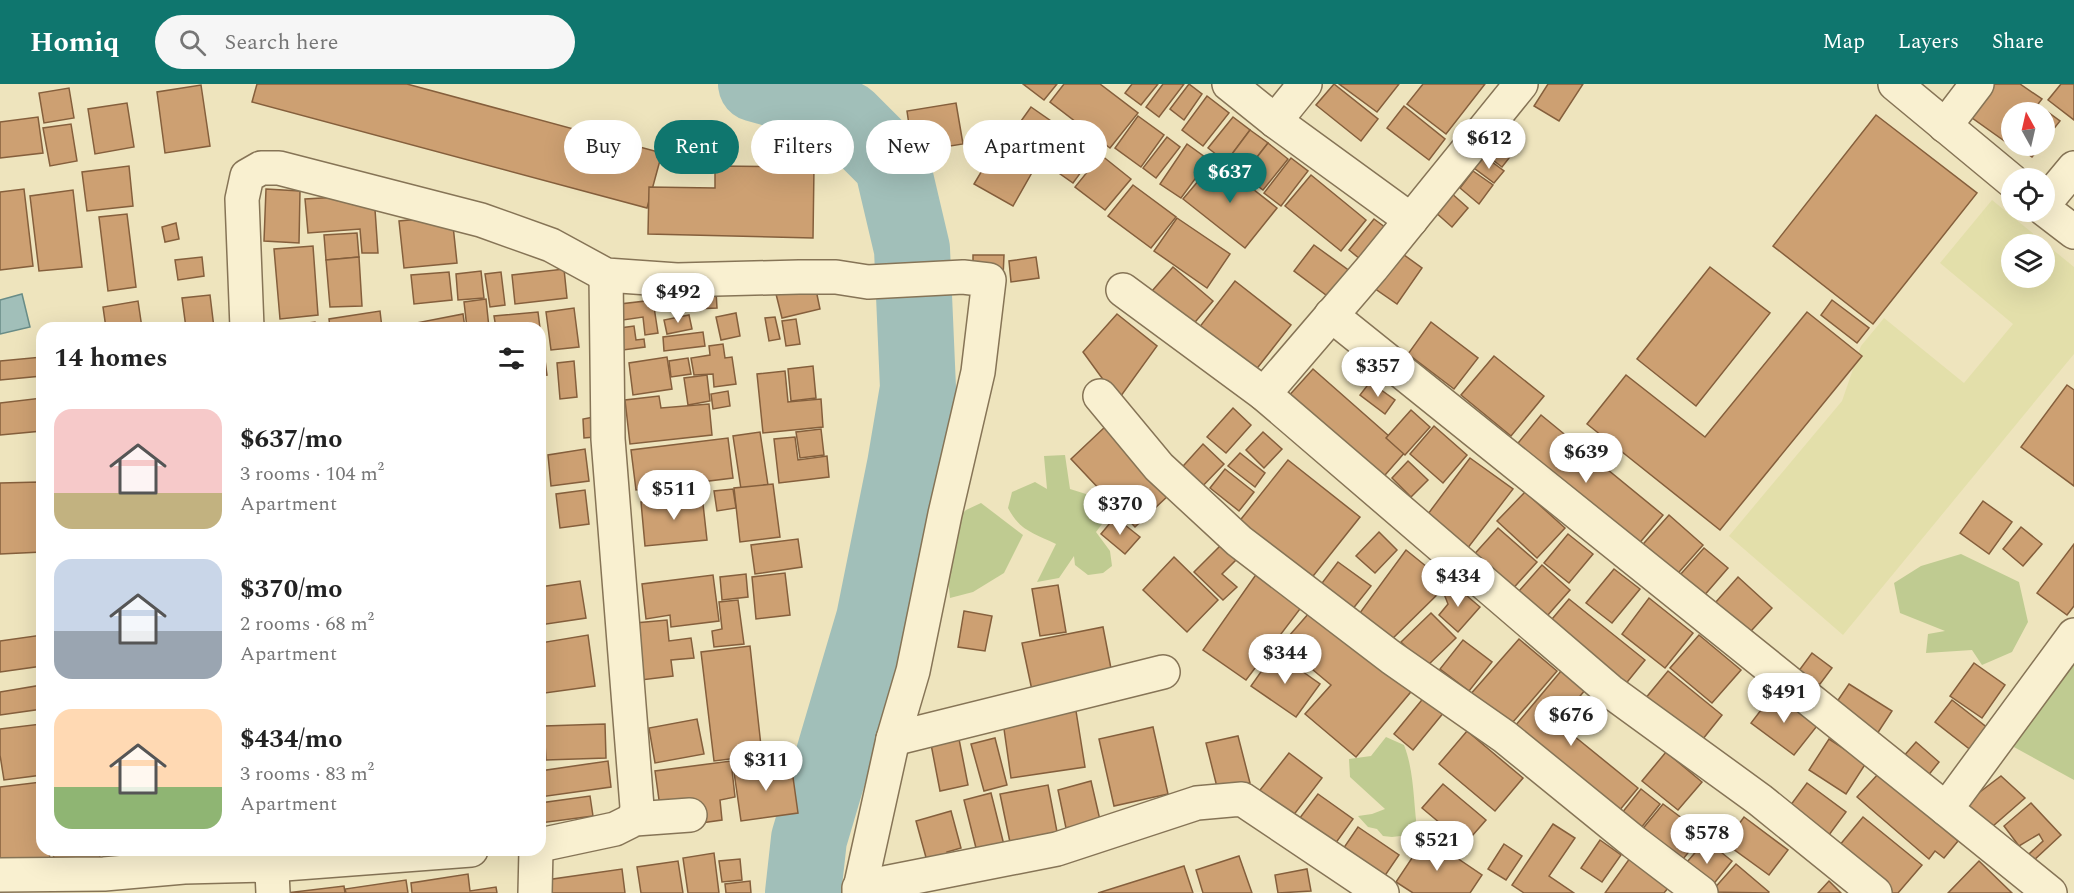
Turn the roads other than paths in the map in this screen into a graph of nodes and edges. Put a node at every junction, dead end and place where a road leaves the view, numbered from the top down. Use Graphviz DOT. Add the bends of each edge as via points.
graph roads {
  1 [pos="1229,84"];
  2 [pos="1305,84"];
  3 [pos="1521,84"];
  4 [pos="1895,84"];
  5 [pos="1977,84"];
  6 [pos="1275,121"];
  7 [pos="1945,126"];
  8 [pos="2074,168"];
  9 [pos="2001,172"];
  10 [pos="2055,193"];
  11 [pos="2055,216"];
  12 [pos="1411,220"];
  13 [pos="2074,232"];
  14 [pos="606,275"];
  15 [pos="1123,291"];
  16 [pos="1331,315"];
  17 [pos="248,322"];
  18 [pos="1264,393"];
  19 [pos="1100,396"];
  20 [pos="2074,635"];
  21 [pos="1162,672"];
  22 [pos="893,739"];
  23 [pos="1946,809"];
  24 [pos="690,815"];
  25 [pos="635,819"];
  26 [pos="546,844"];
  27 [pos="408,856"];
  28 [pos="536,856"];
  29 [pos="272,869"];
  30 [pos="0,875"];
  31 [pos="859,890"];
  32 [pos="535,893"];
  33 [pos="1382,893"];
  34 [pos="1701,893"];
  35 [pos="1875,893"];
  36 [pos="2050,893"];
  1 -- 6 [label="street"];
  2 -- 6 [label="street"];
  3 -- 12 [label="street"];
  4 -- 7 [label="street"];
  5 -- 7 [label="street"];
  6 -- 12 [label="street"];
  7 -- 9 [label="street"];
  8 -- 10 [label="street"];
  11 -- 13 [label="street"];
  12 -- 16 [label="street"];
  14 -- 17 [label="street" via="551,244 481,220 279,168 261,168 247,176 242,199"];
  14 -- 22 [label="street" via="677,280 988,279 978,372 913,671"];
  14 -- 25 [label="street" via="608,439"];
  15 -- 18 [label="street"];
  16 -- 18 [label="street"];
  16 -- 23 [label="street"];
  18 -- 35 [label="street" via="1610,691 1760,800"];
  19 -- 34 [label="street" via="1159,467 1239,541 1392,658 1505,737"];
  20 -- 23 [label="street"];
  21 -- 22 [label="street"];
  22 -- 31 [label="street"];
  23 -- 36 [label="street"];
  24 -- 25 [label="street"];
  25 -- 26 [label="street" via="615,829"];
  27 -- 29 [label="street"];
  28 -- 32 [label="street"];
  29 -- 30 [label="street" via="184,867 82,875"];
  31 -- 33 [label="street" via="1057,849 1197,803 1242,799"];
}
